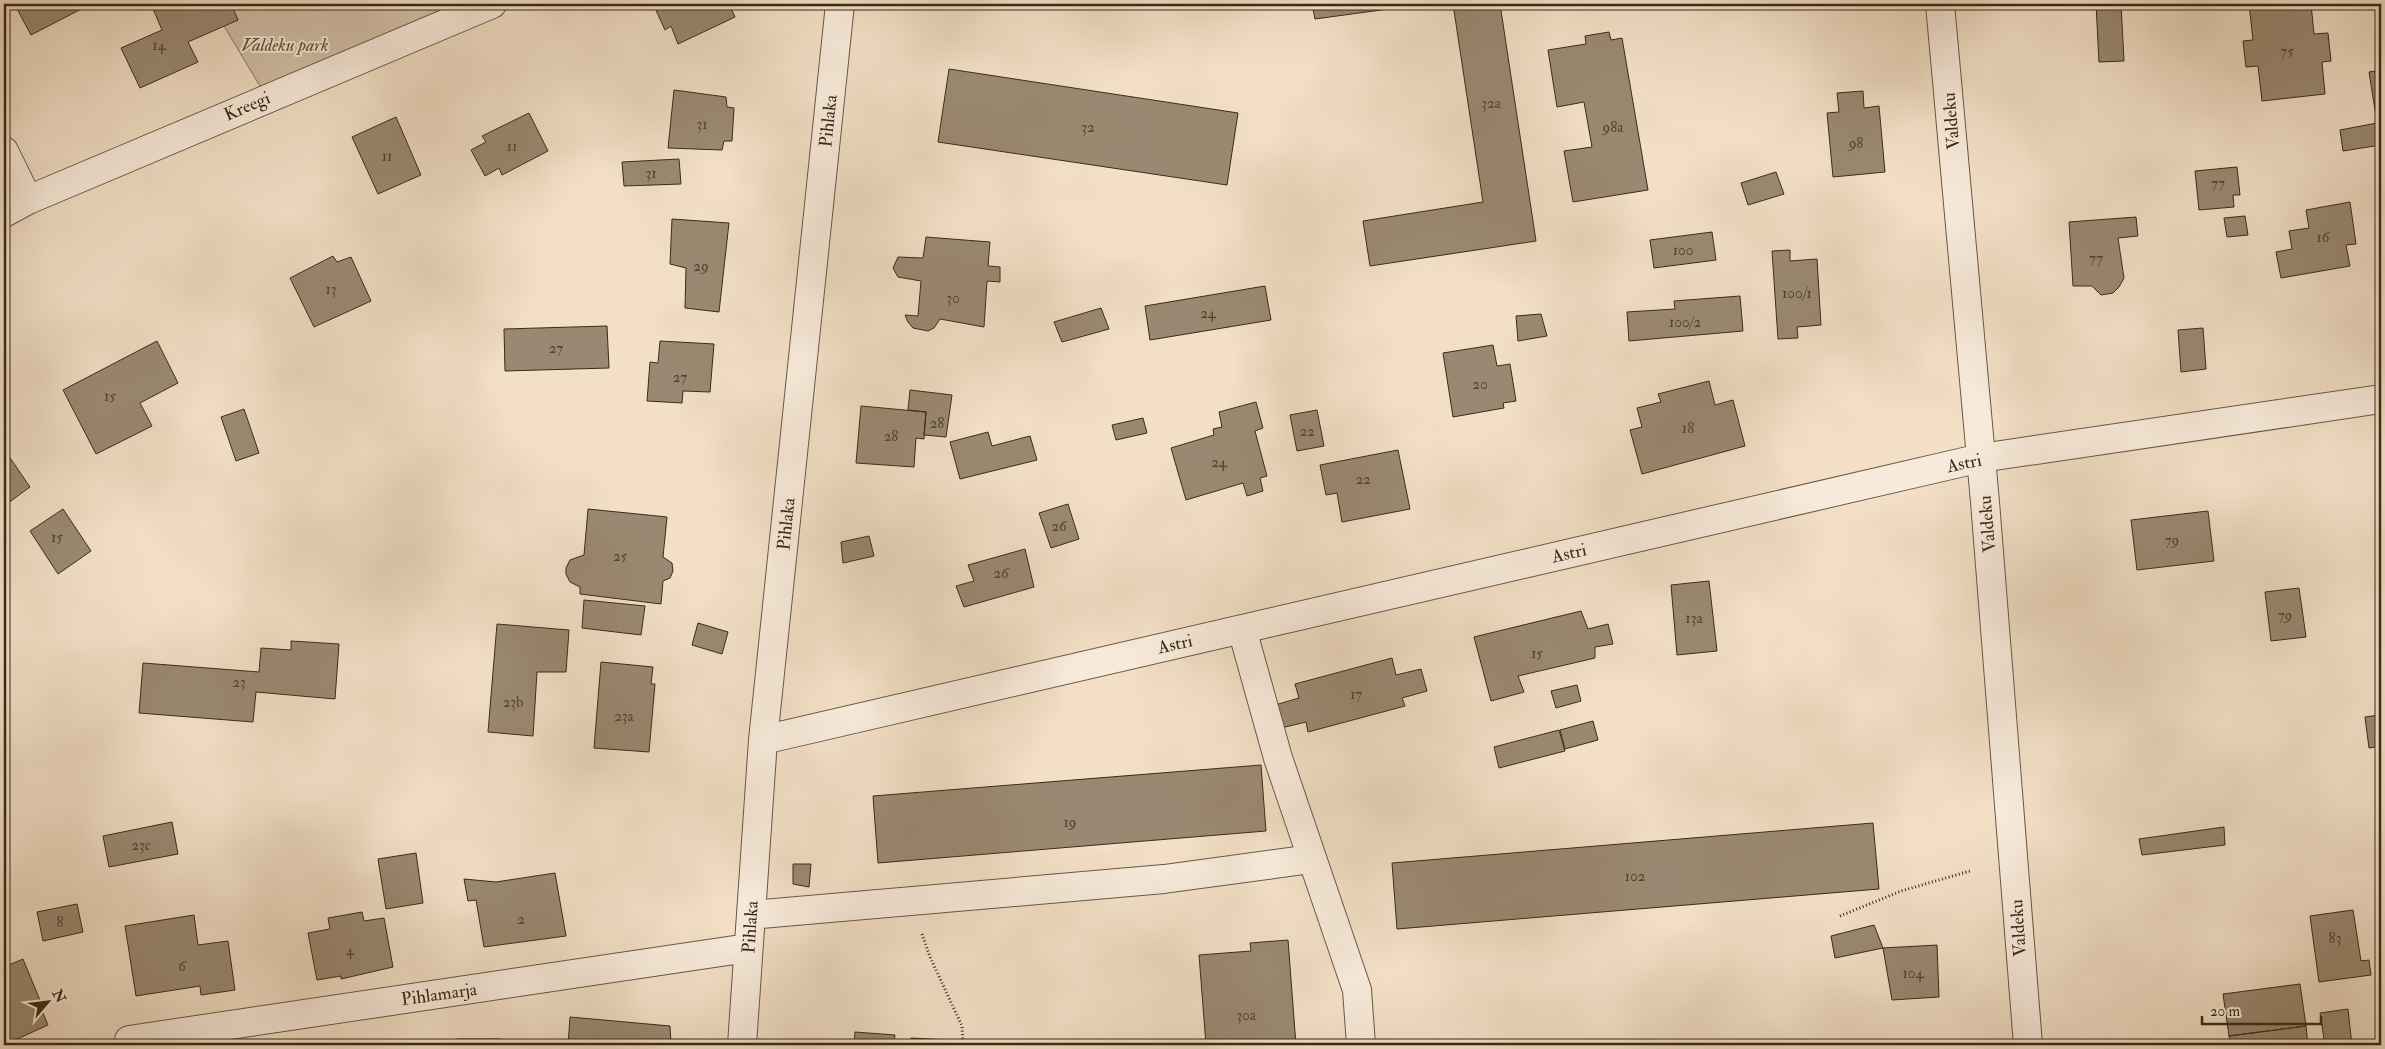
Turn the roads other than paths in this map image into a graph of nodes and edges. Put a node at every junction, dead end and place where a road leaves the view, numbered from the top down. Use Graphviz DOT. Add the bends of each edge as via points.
graph roads {
  1 [pos="492,4"];
  2 [pos="840,4"];
  3 [pos="1940,4"];
  4 [pos="4,151"];
  5 [pos="28,200"];
  6 [pos="4,213"];
  7 [pos="2381,399"];
  8 [pos="1981,458"];
  9 [pos="1242,629"];
  10 [pos="763,740"];
  11 [pos="1311,859"];
  12 [pos="751,914"];
  13 [pos="748,948"];
  14 [pos="129,1040"];
  15 [pos="742,1045"];
  16 [pos="1361,1045"];
  17 [pos="2028,1045"];
  1 -- 5 [label="street, Kreegi"];
  2 -- 10 [label="street, Pihlaka"];
  3 -- 8 [label="street, Valdeku"];
  4 -- 5 [label="street"];
  5 -- 6 [label="street, Kreegi"];
  7 -- 8 [label="street, Astri"];
  8 -- 9 [label="street, Astri"];
  8 -- 17 [label="street, Valdeku"];
  9 -- 10 [label="street, Astri"];
  9 -- 11 [label="street" via="1278,758"];
  10 -- 12 [label="street, Pihlaka"];
  11 -- 12 [label="street" via="1164,880"];
  11 -- 16 [label="street" via="1357,990"];
  12 -- 13 [label="street, Pihlaka"];
  13 -- 14 [label="street, Pihlamarja"];
  13 -- 15 [label="street, Pihlaka"];
}
